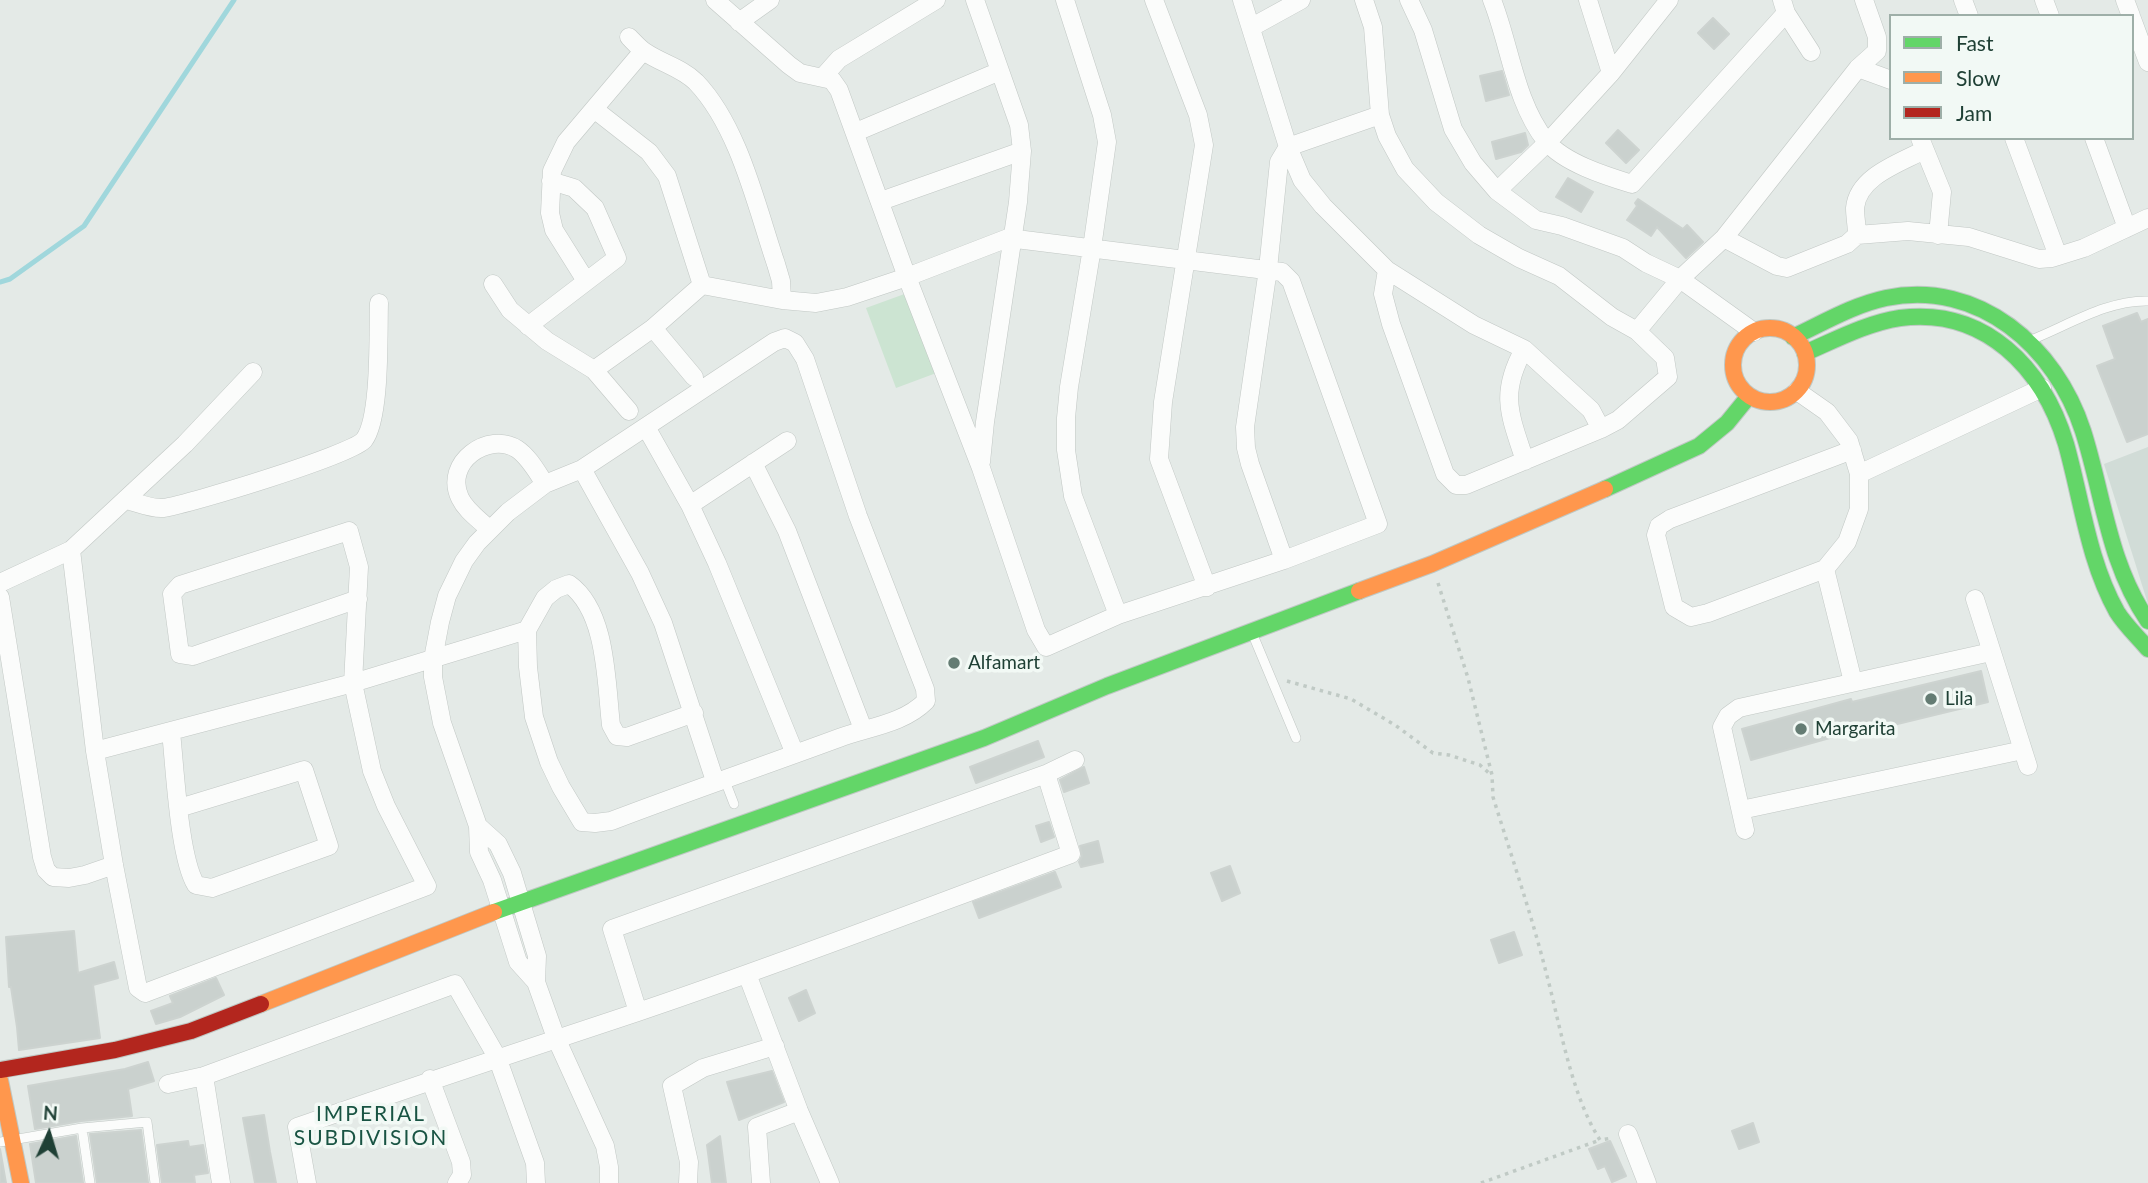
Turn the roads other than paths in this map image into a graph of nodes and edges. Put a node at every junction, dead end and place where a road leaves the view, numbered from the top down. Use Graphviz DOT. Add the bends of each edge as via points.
graph roads {
  1 [pos="715,0"];
  2 [pos="770,0"];
  3 [pos="936,0"];
  4 [pos="975,0"];
  5 [pos="1065,0"];
  6 [pos="1154,0"];
  7 [pos="1242,0"];
  8 [pos="1301,0"];
  9 [pos="1364,0"];
  10 [pos="1409,0"];
  11 [pos="1492,0"];
  12 [pos="1588,0"];
  13 [pos="1669,0"];
  14 [pos="1864,0"];
  15 [pos="1784,7"];
  16 [pos="740,22"];
  17 [pos="2134,24"];
  18 [pos="1252,27"];
  19 [pos="629,37"];
  20 [pos="643,51"];
  21 [pos="1811,52"];
  22 [pos="2148,62"];
  23 [pos="1858,68"];
  24 [pos="1000,71"];
  25 [pos="1611,73"];
  26 [pos="823,77"];
  27 [pos="1889,79"];
  28 [pos="594,108"];
  29 [pos="1380,115"];
  30 [pos="856,132"];
  31 [pos="2015,140"];
  32 [pos="2096,140"];
  33 [pos="1548,143"];
  34 [pos="1922,144"];
  35 [pos="1288,147"];
  36 [pos="1022,151"];
  37 [pos="551,181"];
  38 [pos="1497,191"];
  39 [pos="881,201"];
  40 [pos="2148,218"];
  41 [pos="2127,228"];
  42 [pos="1857,235"];
  43 [pos="1938,235"];
  44 [pos="1013,238"];
  45 [pos="1724,238"];
  46 [pos="1092,248"];
  47 [pos="2058,256"];
  48 [pos="1185,259"];
  49 [pos="1268,269"];
  50 [pos="1387,270"];
  51 [pos="907,277"];
  52 [pos="1680,279"];
  53 [pos="586,281"];
  54 [pos="493,284"];
  55 [pos="702,285"];
  56 [pos="782,300"];
  57 [pos="2148,301"];
  58 [pos="379,303"];
  59 [pos="528,326"];
  60 [pos="653,328"];
  61 [pos="1636,331"];
  62 [pos="1754,332"];
  63 [pos="1794,337"];
  64 [pos="2029,341"];
  65 [pos="1524,349"];
  66 [pos="1805,353"];
  67 [pos="594,370"];
  68 [pos="253,372"];
  69 [pos="694,377"];
  70 [pos="2042,388"];
  71 [pos="1797,391"];
  72 [pos="1749,396"];
  73 [pos="629,411"];
  74 [pos="646,427"];
  75 [pos="1601,429"];
  76 [pos="787,442"];
  77 [pos="1852,450"];
  78 [pos="1525,460"];
  79 [pos="753,463"];
  80 [pos="981,468"];
  81 [pos="582,469"];
  82 [pos="1859,474"];
  83 [pos="545,484"];
  84 [pos="127,500"];
  85 [pos="690,505"];
  86 [pos="490,530"];
  87 [pos="71,550"];
  88 [pos="1284,560"];
  89 [pos="1825,569"];
  90 [pos="0,583"];
  91 [pos="1208,587"];
  92 [pos="0,597"];
  93 [pos="358,599"];
  94 [pos="1975,600"];
  95 [pos="1118,615"];
  96 [pos="2148,621"];
  97 [pos="527,630"];
  98 [pos="1252,633"];
  99 [pos="2148,649"];
  100 [pos="1991,652"];
  101 [pos="433,659"];
  102 [pos="1853,682"];
  103 [pos="353,683"];
  104 [pos="694,713"];
  105 [pos="863,729"];
  106 [pos="171,732"];
  107 [pos="1296,738"];
  108 [pos="95,751"];
  109 [pos="795,754"];
  110 [pos="1075,760"];
  111 [pos="1046,775"];
  112 [pos="720,779"];
  113 [pos="734,804"];
  114 [pos="180,808"];
  115 [pos="1741,810"];
  116 [pos="478,827"];
  117 [pos="1745,830"];
  118 [pos="114,865"];
  119 [pos="521,902"];
  120 [pos="502,909"];
  121 [pos="747,974"];
  122 [pos="536,982"];
  123 [pos="638,1012"];
  124 [pos="556,1038"];
  125 [pos="775,1046"];
  126 [pos="497,1057"];
  127 [pos="0,1070"];
  128 [pos="204,1076"];
  129 [pos="0,1080"];
  130 [pos="430,1080"];
  131 [pos="168,1084"];
  132 [pos="799,1111"];
  133 [pos="82,1128"];
  134 [pos="1628,1134"];
  135 [pos="7,1141"];
  136 [pos="20,1183"];
  137 [pos="90,1183"];
  138 [pos="155,1183"];
  139 [pos="221,1183"];
  140 [pos="307,1183"];
  141 [pos="457,1183"];
  142 [pos="536,1183"];
  143 [pos="608,1183"];
  144 [pos="688,1183"];
  145 [pos="761,1183"];
  146 [pos="830,1183"];
  147 [pos="1647,1183"];
  1 -- 16 [label="street"];
  2 -- 16 [label="street"];
  3 -- 26 [label="street" via="839,59"];
  4 -- 24 [label="street"];
  5 -- 46 [label="street" via="1106,131"];
  6 -- 48 [label="street" via="1203,130"];
  7 -- 18 [label="street"];
  8 -- 18 [label="street"];
  9 -- 29 [label="street" via="1373,27"];
  10 -- 38 [label="street" via="1423,30 1453,129"];
  11 -- 33 [label="street" via="1526,104"];
  12 -- 25 [label="street"];
  13 -- 25 [label="street"];
  14 -- 23 [label="street" via="1877,51"];
  15 -- 21 [label="street"];
  15 -- 33 [label="street" via="1632,184 1575,162"];
  16 -- 26 [label="street" via="800,73"];
  17 -- 22 [label="street"];
  18 -- 35 [label="street"];
  19 -- 20 [label="street"];
  20 -- 28 [label="street"];
  20 -- 56 [label="street" via="694,80 723,119 776,264"];
  23 -- 27 [label="street"];
  23 -- 45 [label="street"];
  24 -- 30 [label="street"];
  24 -- 36 [label="street" via="1019,125"];
  25 -- 33 [label="street"];
  26 -- 30 [label="street" via="839,90"];
  28 -- 37 [label="street" via="566,142"];
  28 -- 55 [label="street" via="649,152 667,176"];
  29 -- 35 [label="street"];
  29 -- 61 [label="street" via="1405,169 1453,217 1501,249 1559,276"];
  30 -- 39 [label="street"];
  31 -- 47 [label="street"];
  32 -- 41 [label="street"];
  33 -- 38 [label="street"];
  34 -- 42 [label="street" via="1870,181 1859,195"];
  34 -- 43 [label="street" via="1942,192"];
  35 -- 49 [label="street" via="1279,162"];
  35 -- 50 [label="street" via="1302,180"];
  36 -- 39 [label="street"];
  36 -- 44 [label="street"];
  37 -- 53 [label="street" via="554,230"];
  37 -- 53 [label="street" via="574,188 595,208 617,258"];
  38 -- 52 [label="street" via="1536,220 1623,248"];
  39 -- 51 [label="street"];
  40 -- 41 [label="street"];
  41 -- 47 [label="street"];
  42 -- 43 [label="street"];
  42 -- 45 [label="street" via="1847,244 1787,268"];
  43 -- 47 [label="street" via="1969,237 2039,259"];
  44 -- 46 [label="street"];
  44 -- 51 [label="street"];
  44 -- 80 [label="street"];
  45 -- 52 [label="street"];
  46 -- 48 [label="street"];
  46 -- 95 [label="street" via="1069,387 1066,450 1073,496"];
  48 -- 49 [label="street"];
  48 -- 91 [label="street" via="1159,459"];
  49 -- 88 [label="street" via="1245,427 1246,448"];
  49 -- 88 [label="street" via="1282,272 1291,281 1378,524"];
  50 -- 65 [label="street" via="1474,325"];
  50 -- 78 [label="street" via="1383,294 1391,324 1445,474 1456,485 1466,485"];
  51 -- 56 [label="street" via="816,303"];
  51 -- 80 [label="street"];
  52 -- 61 [label="street"];
  52 -- 62 [label="street"];
  53 -- 59 [label="street"];
  54 -- 59 [label="street" via="510,310"];
  55 -- 56 [label="street"];
  55 -- 60 [label="street"];
  57 -- 64 [label="lane" via="2128,300 2101,309"];
  58 -- 84 [label="street" via="374,408 363,442 209,497 159,508"];
  59 -- 67 [label="street"];
  60 -- 67 [label="street"];
  60 -- 69 [label="street"];
  61 -- 75 [label="street" via="1665,358 1668,377"];
  62 -- 63 [label="street" via="1775,329"];
  62 -- 72 [label="street" via="1739,345 1733,363 1737,382"];
  63 -- 64 [label="street" via="1859,306 1902,296 1965,302 1995,316"];
  63 -- 66 [label="street"];
  64 -- 96 [label="street" via="2058,374 2071,401 2092,461 2105,528 2125,588"];
  65 -- 75 [label="street" via="1591,410"];
  65 -- 78 [label="street" via="1510,382 1508,403"];
  66 -- 70 [label="street" via="1865,325 1903,316 1959,321 2007,347"];
  66 -- 71 [label="street" via="1806,373"];
  67 -- 73 [label="street"];
  68 -- 84 [label="street"];
  70 -- 82 [label="street"];
  70 -- 99 [label="street" via="2064,439 2085,534 2103,586"];
  71 -- 72 [label="street" via="1779,401"];
  71 -- 77 [label="street" via="1828,412"];
  72 -- 98 [label="street" via="1727,423 1699,446 1659,466 1432,564"];
  74 -- 81 [label="street"];
  74 -- 85 [label="street"];
  74 -- 105 [label="street" via="774,342 785,338 795,343 805,359 858,516 925,689 926,701 914,712"];
  75 -- 78 [label="street"];
  76 -- 79 [label="street"];
  77 -- 82 [label="street"];
  77 -- 89 [label="street" via="1670,519 1659,526 1656,536 1674,607 1691,617"];
  79 -- 85 [label="street"];
  79 -- 105 [label="street" via="786,531"];
  80 -- 95 [label="street" via="1036,630 1046,647"];
  81 -- 83 [label="street"];
  81 -- 104 [label="street" via="646,584"];
  82 -- 89 [label="street" via="1859,509 1847,542"];
  83 -- 86 [label="street"];
  83 -- 86 [label="street" via="523,454 508,444 470,454 458,467 459,496"];
  84 -- 87 [label="street"];
  85 -- 109 [label="street"];
  86 -- 101 [label="street" via="464,561 447,596"];
  87 -- 90 [label="street"];
  87 -- 108 [label="street"];
  88 -- 91 [label="street"];
  89 -- 102 [label="street"];
  91 -- 95 [label="street"];
  92 -- 118 [label="street" via="46,870 53,877 69,878"];
  93 -- 93 [label="street" via="359,567 349,531 180,585 172,594 180,654 192,656"];
  93 -- 103 [label="street"];
  94 -- 100 [label="street"];
  97 -- 101 [label="street"];
  97 -- 104 [label="street" via="545,598 569,584 580,592 595,617 611,725 617,736 627,737"];
  97 -- 112 [label="street" via="534,717 561,788 582,822 611,821"];
  98 -- 107 [label="lane"];
  98 -- 119 [label="street" via="1107,685 984,738"];
  100 -- 102 [label="street"];
  100 -- 115 [label="street" via="2026,758"];
  101 -- 103 [label="street"];
  101 -- 116 [label="street" via="442,723"];
  102 -- 115 [label="street" via="1739,708 1728,716 1722,727"];
  103 -- 106 [label="street"];
  103 -- 118 [label="street" via="372,772 427,886 145,993 138,988"];
  104 -- 112 [label="street"];
  105 -- 109 [label="street"];
  106 -- 108 [label="street"];
  106 -- 114 [label="street"];
  108 -- 118 [label="street"];
  109 -- 112 [label="street"];
  110 -- 111 [label="street"];
  111 -- 121 [label="street" via="1071,854"];
  111 -- 123 [label="street" via="612,929"];
  112 -- 113 [label="lane"];
  114 -- 114 [label="street" via="304,770 329,846 212,888 196,885 187,864"];
  115 -- 117 [label="street"];
  116 -- 119 [label="street" via="498,844"];
  116 -- 120 [label="street" via="480,852"];
  119 -- 120 [label="street"];
  119 -- 122 [label="street" via="537,956"];
  120 -- 122 [label="street" via="518,962"];
  120 -- 127 [label="street" via="191,1031 115,1051"];
  121 -- 123 [label="street"];
  121 -- 125 [label="street"];
  122 -- 124 [label="street"];
  123 -- 124 [label="street"];
  124 -- 126 [label="street"];
  124 -- 143 [label="street" via="605,1146"];
  125 -- 132 [label="street"];
  125 -- 144 [label="street" via="703,1068 672,1086 689,1162"];
  126 -- 128 [label="street" via="455,984"];
  126 -- 130 [label="street"];
  126 -- 142 [label="street" via="535,1163"];
  128 -- 131 [label="street"];
  128 -- 139 [label="street"];
  129 -- 135 [label="street"];
  130 -- 140 [label="street" via="297,1127"];
  130 -- 141 [label="street" via="461,1162"];
  132 -- 145 [label="street" via="757,1127"];
  132 -- 146 [label="street"];
  133 -- 135 [label="lane"];
  133 -- 137 [label="lane"];
  133 -- 138 [label="lane" via="147,1122"];
  134 -- 147 [label="street"];
  135 -- 136 [label="street"];
}
